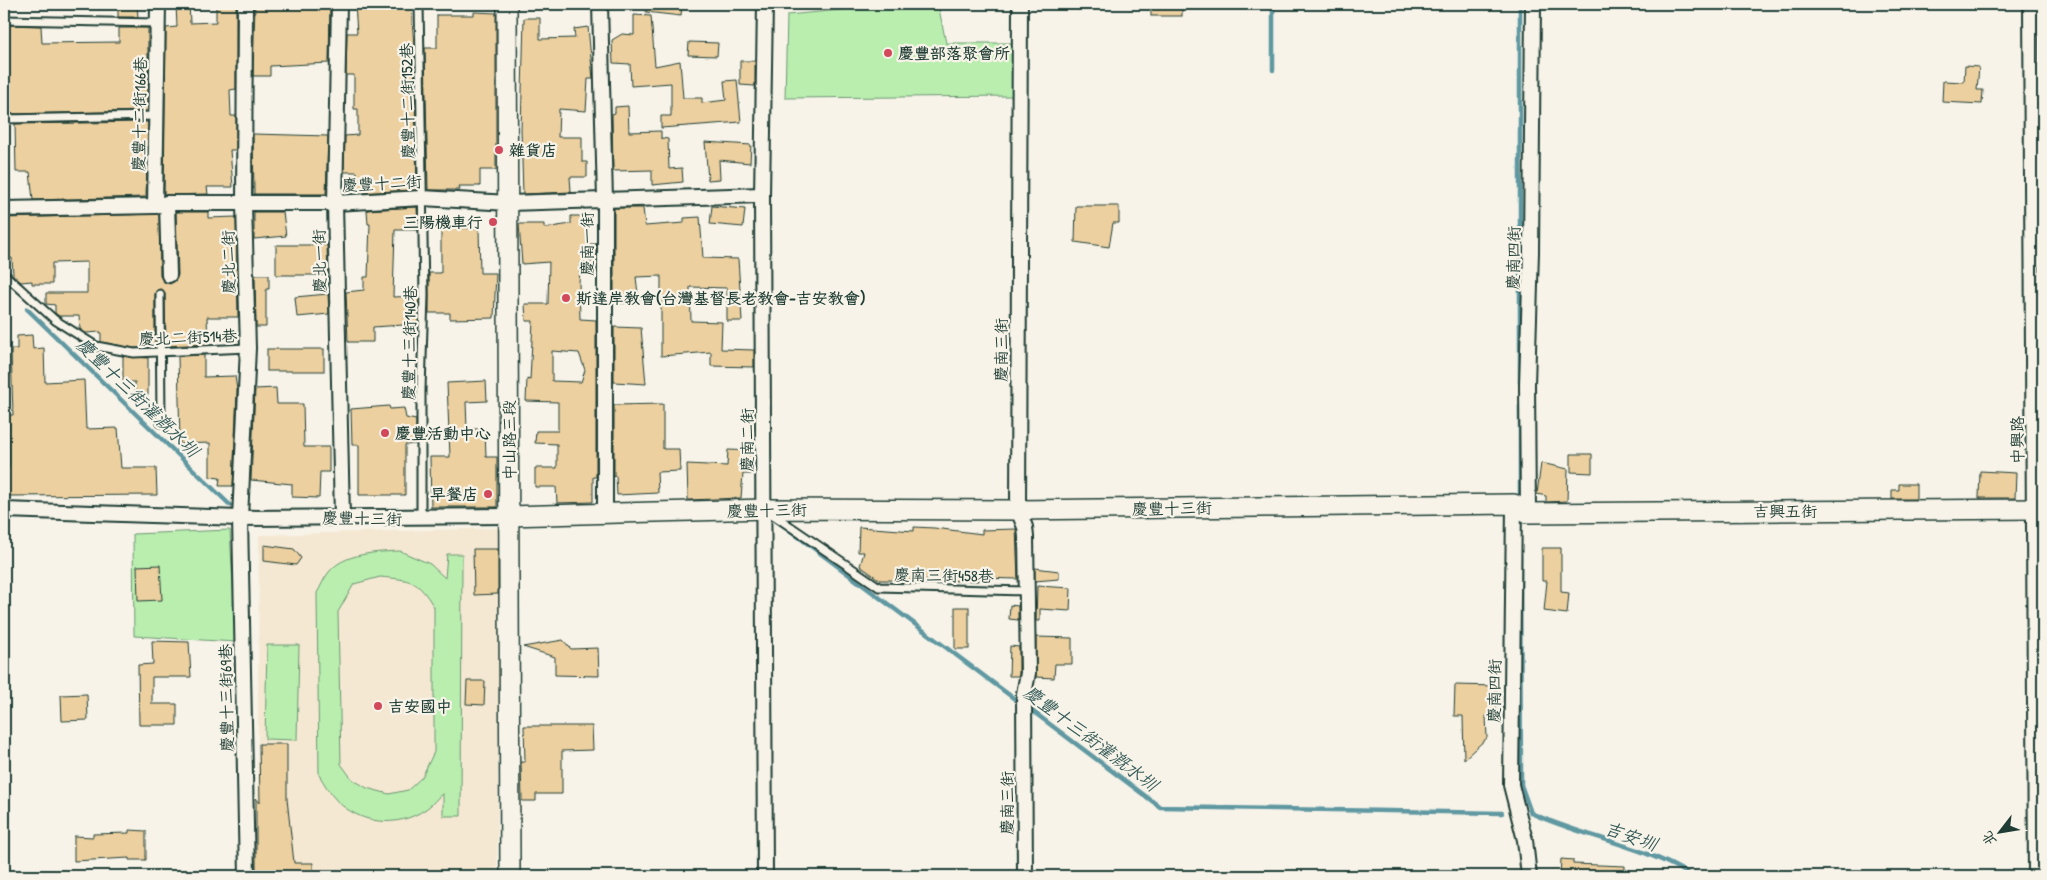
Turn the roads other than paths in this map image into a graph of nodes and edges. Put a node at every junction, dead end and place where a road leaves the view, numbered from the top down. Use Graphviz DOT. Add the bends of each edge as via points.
graph roads {
  1 [pos="158,4"];
  2 [pos="245,4"];
  3 [pos="340,4"];
  4 [pos="419,4"];
  5 [pos="507,4"];
  6 [pos="600,4"];
  7 [pos="765,4"];
  8 [pos="1020,4"];
  9 [pos="1533,4"];
  10 [pos="2031,4"];
  11 [pos="4,20"];
  12 [pos="158,23"];
  13 [pos="157,116"];
  14 [pos="4,119"];
  15 [pos="762,195"];
  16 [pos="422,198"];
  17 [pos="605,200"];
  18 [pos="335,203"];
  19 [pos="509,203"];
  20 [pos="244,204"];
  21 [pos="161,205"];
  22 [pos="4,209"];
  23 [pos="4,274"];
  24 [pos="169,276"];
  25 [pos="160,294"];
  26 [pos="248,348"];
  27 [pos="160,354"];
  28 [pos="161,423"];
  29 [pos="765,509"];
  30 [pos="1521,509"];
  31 [pos="4,510"];
  32 [pos="1018,510"];
  33 [pos="2039,510"];
  34 [pos="605,515"];
  35 [pos="508,516"];
  36 [pos="342,517"];
  37 [pos="240,518"];
  38 [pos="421,518"];
  39 [pos="1026,591"];
  40 [pos="247,876"];
  41 [pos="510,876"];
  42 [pos="765,876"];
  43 [pos="1025,876"];
  44 [pos="1529,876"];
  45 [pos="2036,876"];
  1 -- 12 [label="street, 慶豐十二街166巷"];
  2 -- 20 [label="street, 慶北二街"];
  3 -- 18 [label="street, 慶北一街"];
  4 -- 16 [label="lane, 慶豐十二街152巷"];
  5 -- 19 [label="street, 中山路三段"];
  6 -- 17 [label="street, 慶南一街"];
  7 -- 15 [label="street, 慶南二街"];
  8 -- 32 [label="street, 慶南三街"];
  9 -- 30 [label="street, 慶南四街" via="1532,252"];
  10 -- 33 [label="street, 中興路"];
  11 -- 12 [label="lane"];
  12 -- 13 [label="street, 慶豐十二街166巷"];
  13 -- 14 [label="lane"];
  13 -- 21 [label="street, 慶豐十二街166巷"];
  15 -- 17 [label="street, 慶豐十二街"];
  15 -- 29 [label="street, 慶南二街"];
  16 -- 18 [label="street, 慶豐十二街"];
  16 -- 19 [label="street, 慶豐十二街"];
  16 -- 38 [label="lane, 慶豐十三街140巷"];
  17 -- 19 [label="street, 慶豐十二街"];
  17 -- 34 [label="street, 慶南一街"];
  18 -- 20 [label="street, 慶豐十二街"];
  18 -- 36 [label="street, 慶北一街"];
  19 -- 35 [label="street, 中山路三段"];
  20 -- 21 [label="street, 慶豐十二街"];
  20 -- 26 [label="street, 慶北二街"];
  21 -- 22 [label="street, 慶豐十二街"];
  21 -- 24 [label="street, 慶豐十二街166巷"];
  23 -- 27 [label="lane, 慶北二街514巷" via="55,320 96,346"];
  25 -- 27 [label="lane"];
  26 -- 27 [label="lane, 慶北二街514巷"];
  26 -- 37 [label="street, 慶北二街"];
  27 -- 28 [label="lane"];
  29 -- 32 [label="street, 慶豐十三街"];
  29 -- 34 [label="street, 慶豐十三街"];
  29 -- 39 [label="lane, 慶南三街458巷" via="879,587"];
  29 -- 42 [label="street, 慶南二街"];
  30 -- 32 [label="street, 慶豐十三街"];
  30 -- 33 [label="street, 吉興五街"];
  30 -- 44 [label="street, 慶南四街" via="1511,785 1525,840"];
  31 -- 37 [label="street, 慶豐十三街"];
  32 -- 39 [label="street, 慶南三街" via="1025,527"];
  33 -- 45 [label="street, 中興路"];
  34 -- 35 [label="street, 慶豐十三街"];
  35 -- 38 [label="street, 慶豐十三街"];
  35 -- 41 [label="street, 中山路三段"];
  36 -- 37 [label="street, 慶豐十三街"];
  36 -- 38 [label="street, 慶豐十三街"];
  37 -- 40 [label="street, 慶豐十三街69巷"];
  39 -- 43 [label="street, 慶南三街"];
}
